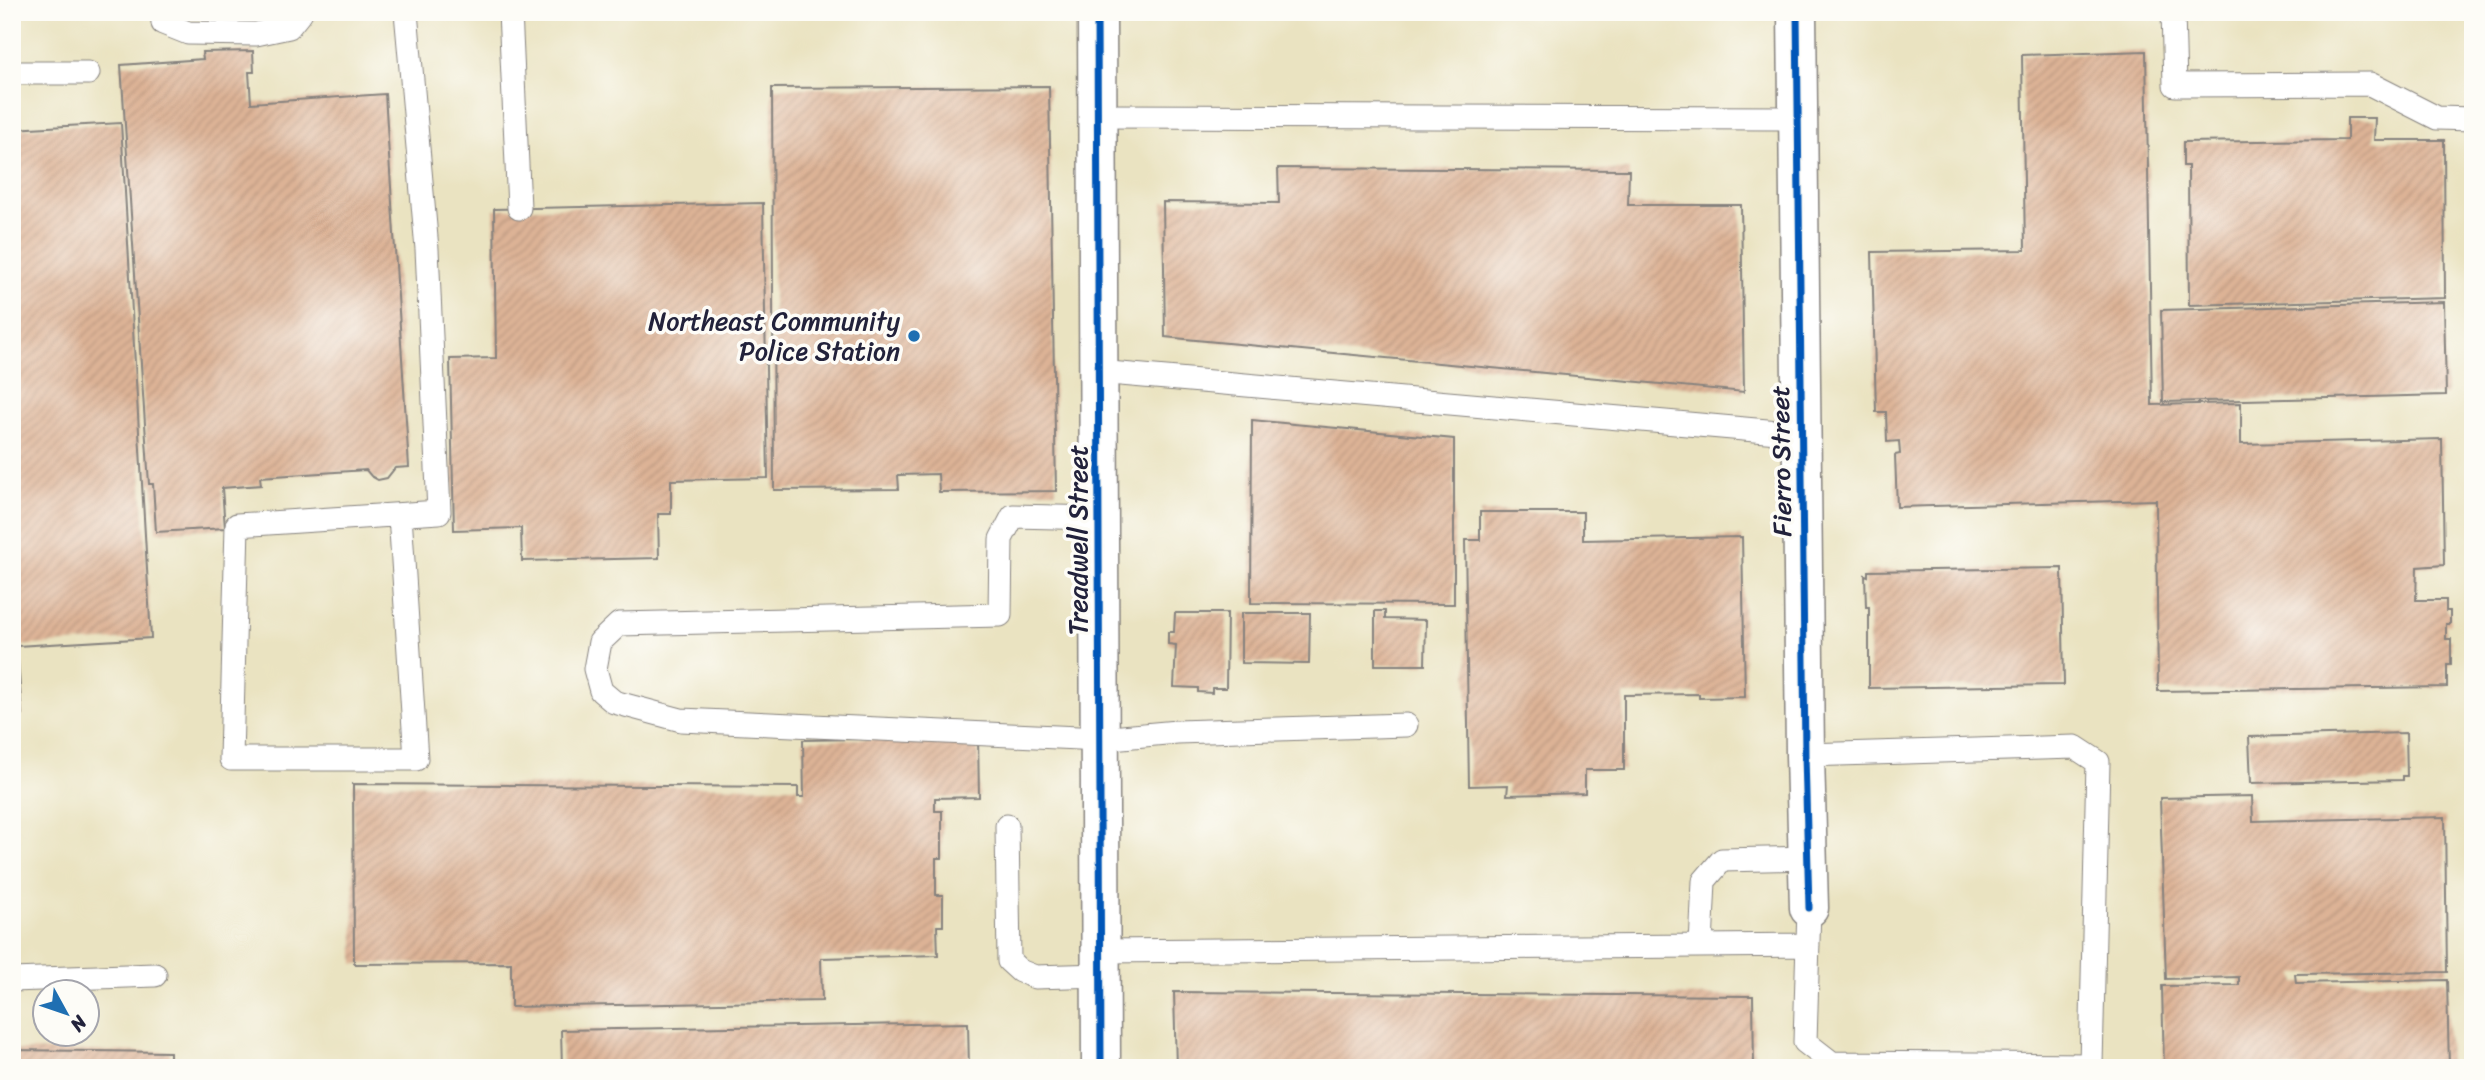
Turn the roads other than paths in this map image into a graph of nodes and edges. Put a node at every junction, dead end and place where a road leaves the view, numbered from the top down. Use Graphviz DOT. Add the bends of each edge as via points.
graph roads {
  1 [pos="162,12"];
  2 [pos="301,12"];
  3 [pos="405,12"];
  4 [pos="510,12"];
  5 [pos="1097,12"];
  6 [pos="1797,12"];
  7 [pos="2173,12"];
  8 [pos="12,73"];
  9 [pos="88,73"];
  10 [pos="1097,116"];
  11 [pos="1798,118"];
  12 [pos="2473,119"];
  13 [pos="519,208"];
  14 [pos="1098,372"];
  15 [pos="1801,434"];
  16 [pos="400,515"];
  17 [pos="1099,518"];
  18 [pos="1406,725"];
  19 [pos="1100,739"];
  20 [pos="1805,755"];
  21 [pos="1007,826"];
  22 [pos="1808,858"];
  23 [pos="1808,927"];
  24 [pos="1701,946"];
  25 [pos="1101,963"];
  26 [pos="155,975"];
  27 [pos="12,979"];
  28 [pos="2090,1067"];
  29 [pos="1101,1068"];
  1 -- 2 [label="lane" via="163,23 188,33 256,34 289,27"];
  3 -- 16 [label="lane" via="427,249 439,512"];
  4 -- 13 [label="lane"];
  5 -- 10 [label="street, Treadwell Street"];
  6 -- 11 [label="street, Fierro Street"];
  7 -- 12 [label="lane" via="2175,85 2370,84 2437,118"];
  8 -- 9 [label="lane"];
  10 -- 11 [label="lane"];
  10 -- 14 [label="street, Treadwell Street"];
  11 -- 15 [label="street, Fierro Street"];
  14 -- 15 [label="lane"];
  14 -- 17 [label="street, Treadwell Street"];
  15 -- 20 [label="street, Fierro Street"];
  16 -- 16 [label="lane" via="237,525 231,759 416,759"];
  17 -- 19 [label="street, Treadwell Street"];
  17 -- 19 [label="lane" via="1013,516 1001,539 1000,615 619,624 600,642 595,670 601,691 614,702 681,720"];
  18 -- 19 [label="lane"];
  19 -- 25 [label="street, Treadwell Street"];
  20 -- 22 [label="street, Fierro Street"];
  20 -- 28 [label="lane" via="2075,747 2098,762"];
  21 -- 25 [label="lane" via="1009,961 1035,976"];
  22 -- 23 [label="street, Fierro Street"];
  22 -- 24 [label="lane" via="1722,860 1704,881"];
  23 -- 24 [label="lane"];
  23 -- 28 [label="lane" via="1805,1042 1832,1063"];
  24 -- 25 [label="lane"];
  25 -- 29 [label="street, Treadwell Street"];
  26 -- 27 [label="lane"];
}
